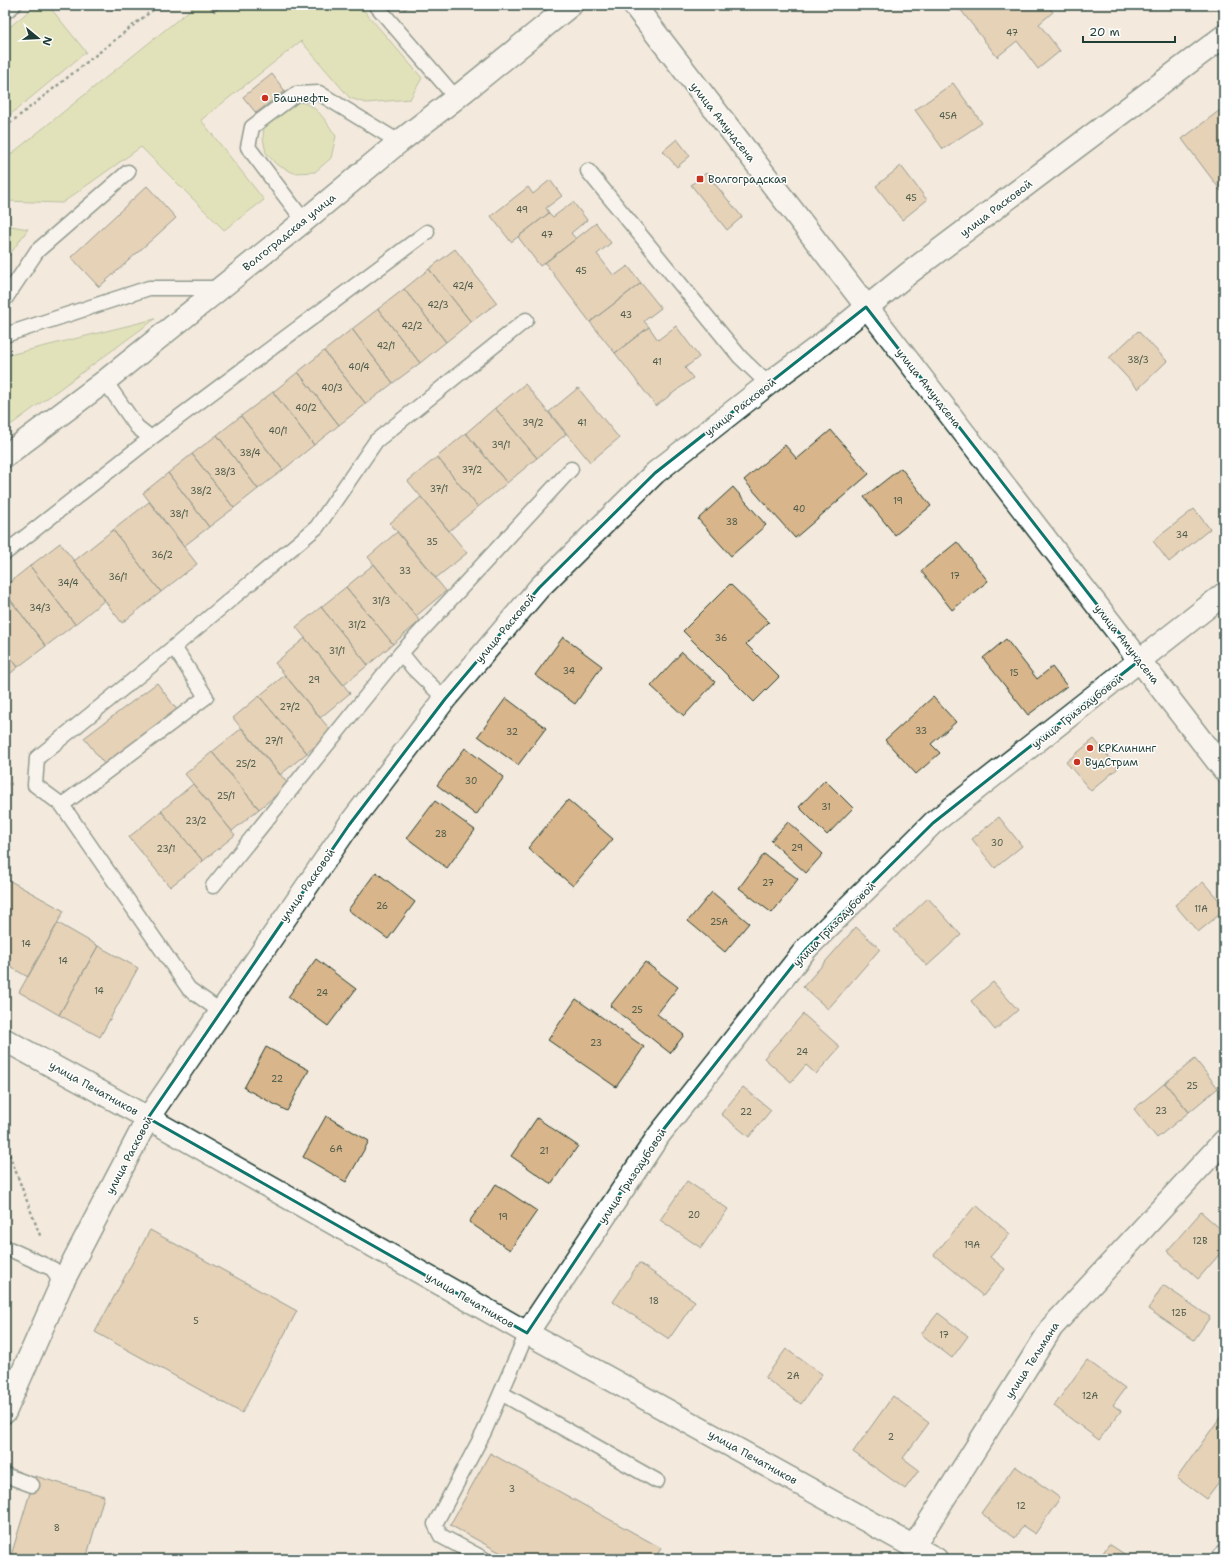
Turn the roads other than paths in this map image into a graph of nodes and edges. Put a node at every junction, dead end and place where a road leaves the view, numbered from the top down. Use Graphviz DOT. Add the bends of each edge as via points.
graph roads {
  1 [pos="14,5"];
  2 [pos="376,5"];
  3 [pos="571,5"];
  4 [pos="634,5"];
  5 [pos="5,12"];
  6 [pos="1224,36"];
  7 [pos="456,98"];
  8 [pos="399,142"];
  9 [pos="588,171"];
  10 [pos="128,172"];
  11 [pos="304,221"];
  12 [pos="427,232"];
  13 [pos="220,288"];
  14 [pos="5,299"];
  15 [pos="866,307"];
  16 [pos="526,320"];
  17 [pos="5,335"];
  18 [pos="105,381"];
  19 [pos="768,384"];
  20 [pos="150,438"];
  21 [pos="5,456"];
  22 [pos="570,469"];
  23 [pos="5,553"];
  24 [pos="1224,594"];
  25 [pos="174,647"];
  26 [pos="401,653"];
  27 [pos="1140,660"];
  28 [pos="445,699"];
  29 [pos="1224,770"];
  30 [pos="62,805"];
  31 [pos="213,886"];
  32 [pos="220,1011"];
  33 [pos="5,1040"];
  34 [pos="148,1118"];
  35 [pos="1224,1141"];
  36 [pos="5,1247"];
  37 [pos="61,1285"];
  38 [pos="527,1332"];
  39 [pos="501,1394"];
  40 [pos="5,1412"];
  41 [pos="5,1475"];
  42 [pos="657,1481"];
  43 [pos="32,1486"];
  44 [pos="914,1546"];
  45 [pos="484,1559"];
  46 [pos="936,1559"];
  1 -- 5 [label="lane"];
  2 -- 7 [label="lane"];
  3 -- 7 [label="street, Волгоградская улица"];
  4 -- 15 [label="street, улица Амундсена"];
  6 -- 15 [label="street, улица Расковой"];
  7 -- 8 [label="street, Волгоградская улица"];
  8 -- 11 [label="street, Волгоградская улица"];
  8 -- 11 [label="lane" via="319,93 296,94 252,127 248,147"];
  9 -- 19 [label="lane" via="740,357"];
  10 -- 14 [label="lane" via="38,251"];
  11 -- 13 [label="street, Волгоградская улица"];
  12 -- 20 [label="lane"];
  13 -- 17 [label="lane" via="149,288"];
  13 -- 18 [label="street, Волгоградская улица"];
  15 -- 19 [label="street, улица Расковой"];
  15 -- 27 [label="street, улица Амундсена"];
  16 -- 25 [label="lane" via="376,441 317,527"];
  18 -- 20 [label="lane" via="138,427"];
  18 -- 21 [label="street, Волгоградская улица"];
  19 -- 28 [label="street, улица Расковой" via="655,473 539,588"];
  20 -- 23 [label="lane"];
  22 -- 26 [label="lane"];
  24 -- 27 [label="street, улица Гризодубовой"];
  25 -- 30 [label="lane" via="37,758 34,785"];
  25 -- 30 [label="lane" via="206,698"];
  26 -- 28 [label="lane"];
  26 -- 31 [label="lane"];
  27 -- 29 [label="street, улица Амундсена"];
  27 -- 38 [label="street, улица Гризодубовой" via="933,823 806,949 659,1135"];
  28 -- 32 [label="street, улица Расковой" via="349,825"];
  30 -- 32 [label="lane" via="189,989"];
  32 -- 34 [label="street, улица Расковой"];
  33 -- 34 [label="street, улица Печатников"];
  34 -- 37 [label="street, улица Расковой"];
  34 -- 38 [label="street, улица Печатников"];
  35 -- 44 [label="street, улица Тельмана" via="1052,1327"];
  36 -- 37 [label="lane" via="53,1269"];
  37 -- 40 [label="street, улица Расковой"];
  38 -- 39 [label="lane"];
  38 -- 44 [label="street, улица Печатников"];
  39 -- 42 [label="lane"];
  39 -- 45 [label="lane" via="484,1432 435,1524 442,1536"];
  41 -- 43 [label="lane"];
  44 -- 46 [label="street, улица Печатников"];
}
